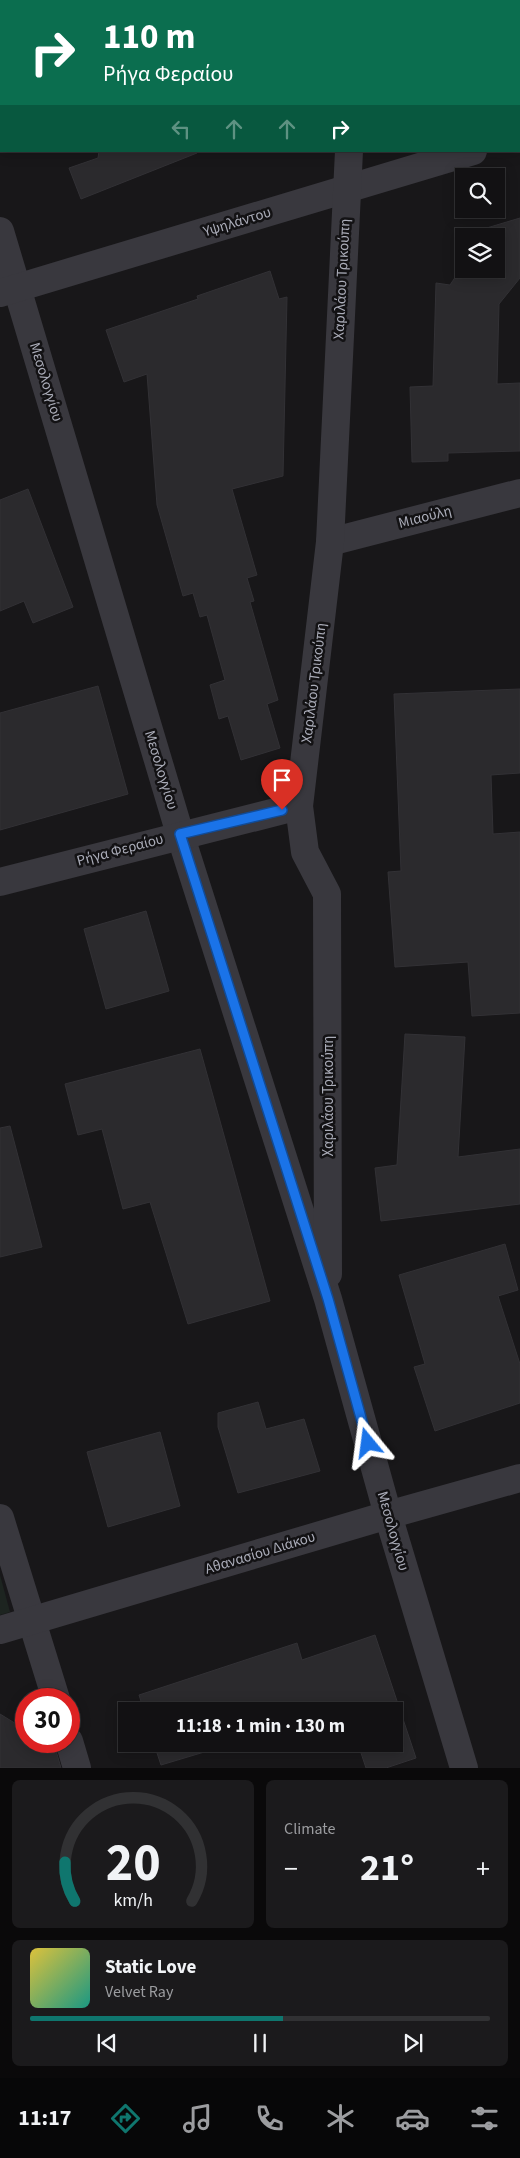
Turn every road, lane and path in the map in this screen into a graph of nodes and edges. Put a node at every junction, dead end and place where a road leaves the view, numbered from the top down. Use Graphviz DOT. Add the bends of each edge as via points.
graph roads {
  1 [pos="349,152"];
  2 [pos="470,152"];
  3 [pos="346,190"];
  4 [pos="0,231"];
  5 [pos="9,290"];
  6 [pos="520,493"];
  7 [pos="330,542"];
  8 [pos="299,806"];
  9 [pos="180,834"];
  10 [pos="0,882"];
  11 [pos="328,1299"];
  12 [pos="520,1478"];
  13 [pos="388,1514"];
  14 [pos="0,1518"];
  15 [pos="32,1620"];
  16 [pos="0,1630"];
  17 [pos="53,1688"];
  18 [pos="73,1753"];
  19 [pos="77,1768"];
  20 [pos="464,1768"];
  1 -- 3 [label="street, Χαριλάου Τρικούπη"];
  2 -- 3 [label="street, Υψηλάντου"];
  3 -- 5 [label="street, Υψηλάντου"];
  3 -- 7 [label="street, Χαριλάου Τρικούπη"];
  4 -- 5 [label="street, Μεσολογγίου"];
  5 -- 9 [label="street, Μεσολογγίου"];
  6 -- 7 [label="street, Μιαούλη"];
  7 -- 8 [label="street, Χαριλάου Τρικούπη"];
  8 -- 9 [label="street, Ρήγα Φεραίου"];
  8 -- 11 [label="street, Χαριλάου Τρικούπη" via="305,852 327,894"];
  9 -- 10 [label="street, Ρήγα Φεραίου"];
  9 -- 11 [label="street, Μεσολογγίου"];
  11 -- 13 [label="street, Μεσολογγίου"];
  12 -- 13 [label="street, Αθανασίου Διάκου"];
  13 -- 15 [label="street, Αθανασίου Διάκου"];
  13 -- 20 [label="street, Μεσολογγίου"];
  14 -- 15 [label="street"];
  15 -- 16 [label="street, Αθανασίου Διάκου"];
  15 -- 17 [label="street"];
  18 -- 19 [label="street"];
}
